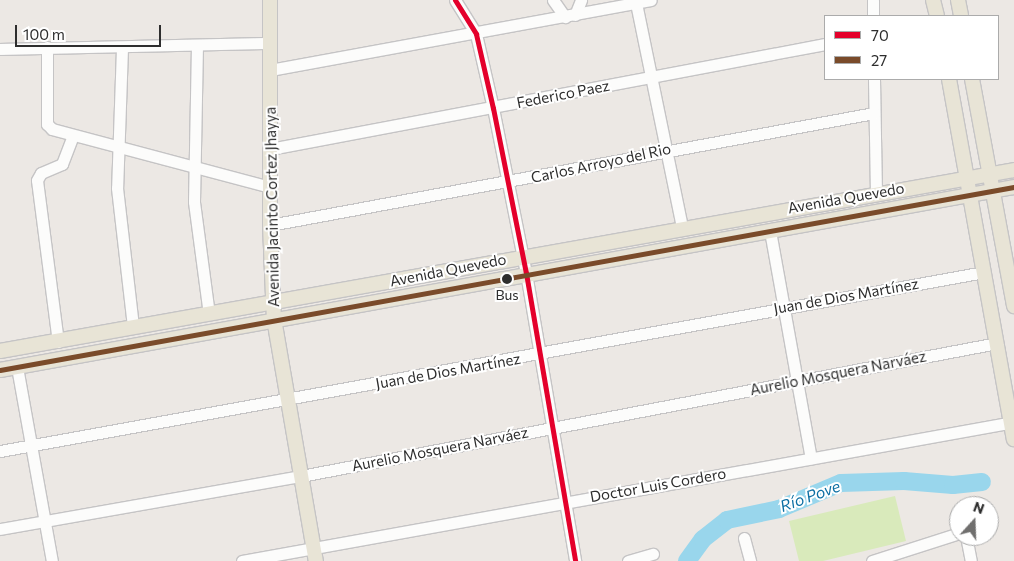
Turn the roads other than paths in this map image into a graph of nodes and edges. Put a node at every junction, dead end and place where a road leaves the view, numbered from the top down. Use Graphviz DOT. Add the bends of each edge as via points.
graph roads {
  1 [pos="270,0"];
  2 [pos="455,0"];
  3 [pos="553,0"];
  4 [pos="581,0"];
  5 [pos="651,0"];
  6 [pos="873,0"];
  7 [pos="933,0"];
  8 [pos="958,0"];
  9 [pos="636,3"];
  10 [pos="873,15"];
  11 [pos="937,15"];
  12 [pos="961,15"];
  13 [pos="570,16"];
  14 [pos="476,34"];
  15 [pos="270,43"];
  16 [pos="824,44"];
  17 [pos="197,45"];
  18 [pos="47,47"];
  19 [pos="122,48"];
  20 [pos="0,49"];
  21 [pos="270,70"];
  22 [pos="651,77"];
  23 [pos="874,80"];
  24 [pos="949,80"];
  25 [pos="972,80"];
  26 [pos="494,108"];
  27 [pos="874,113"];
  28 [pos="73,136"];
  29 [pos="118,149"];
  30 [pos="270,149"];
  31 [pos="666,149"];
  32 [pos="196,169"];
  33 [pos="1014,170"];
  34 [pos="989,175"];
  35 [pos="968,178"];
  36 [pos="507,182"];
  37 [pos="1014,187"];
  38 [pos="270,188"];
  39 [pos="992,192"];
  40 [pos="876,193"];
  41 [pos="971,195"];
  42 [pos="270,225"];
  43 [pos="682,227"];
  44 [pos="770,231"];
  45 [pos="522,256"];
  46 [pos="984,272"];
  47 [pos="526,273"];
  48 [pos="273,302"];
  49 [pos="1014,306"];
  50 [pos="784,307"];
  51 [pos="209,314"];
  52 [pos="274,319"];
  53 [pos="133,327"];
  54 [pos="58,342"];
  55 [pos="997,343"];
  56 [pos="0,351"];
  57 [pos="539,354"];
  58 [pos="17,367"];
  59 [pos="0,370"];
  60 [pos="800,381"];
  61 [pos="286,400"];
  62 [pos="1013,423"];
  63 [pos="552,427"];
  64 [pos="1014,439"];
  65 [pos="31,446"];
  66 [pos="0,451"];
  67 [pos="811,458"];
  68 [pos="301,476"];
  69 [pos="563,502"];
  70 [pos="46,520"];
  71 [pos="0,528"];
  72 [pos="949,537"];
  73 [pos="744,538"];
  74 [pos="968,546"];
  75 [pos="315,554"];
  76 [pos="653,554"];
  77 [pos="52,561"];
  78 [pos="242,561"];
  79 [pos="574,561"];
  80 [pos="628,561"];
  81 [pos="750,561"];
  82 [pos="872,561"];
  83 [pos="971,561"];
  1 -- 15 [label="main road, Avenida Jacinto Cortez Jhayya"];
  2 -- 14 [label="street"];
  3 -- 13 [label="street"];
  4 -- 13 [label="street"];
  5 -- 9 [label="street"];
  6 -- 10 [label="street"];
  7 -- 11 [label="main road"];
  8 -- 12 [label="main road"];
  9 -- 13 [label="street"];
  9 -- 22 [label="street"];
  13 -- 14 [label="street"];
  14 -- 21 [label="street"];
  14 -- 26 [label="street"];
  15 -- 17 [label="street"];
  15 -- 21 [label="main road, Avenida Jacinto Cortez Jhayya"];
  16 -- 22 [label="street, Federico Paez"];
  17 -- 19 [label="street"];
  17 -- 32 [label="street"];
  18 -- 19 [label="street"];
  18 -- 20 [label="street"];
  18 -- 28 [label="street" via="47,124 52,130"];
  19 -- 29 [label="street"];
  21 -- 30 [label="main road, Avenida Jacinto Cortez Jhayya"];
  22 -- 26 [label="street, Federico Paez"];
  22 -- 31 [label="street"];
  23 -- 27 [label="street"];
  24 -- 35 [label="main road"];
  25 -- 34 [label="main road"];
  26 -- 30 [label="street, Federico Paez"];
  26 -- 36 [label="street"];
  27 -- 31 [label="street, Carlos Arroyo del Rio"];
  27 -- 40 [label="street"];
  28 -- 29 [label="street"];
  28 -- 54 [label="street" via="59,168 41,173 37,180"];
  29 -- 32 [label="street"];
  29 -- 53 [label="street" via="117,188"];
  30 -- 38 [label="main road, Avenida Jacinto Cortez Jhayya"];
  31 -- 36 [label="street, Carlos Arroyo del Rio"];
  31 -- 43 [label="street"];
  32 -- 38 [label="street"];
  32 -- 51 [label="street" via="194,202"];
  33 -- 34 [label="main road, Avenida Quevedo"];
  34 -- 35 [label="main road, Avenida Quevedo"];
  34 -- 39 [label="main road"];
  35 -- 40 [label="main road, Avenida Quevedo"];
  35 -- 41 [label="main road"];
  36 -- 42 [label="street, Carlos Arroyo del Rio"];
  36 -- 45 [label="street"];
  37 -- 39 [label="main road, Avenida Quevedo"];
  38 -- 42 [label="main road, Avenida Jacinto Cortez Jhayya"];
  39 -- 41 [label="main road, Avenida Quevedo"];
  39 -- 49 [label="main road"];
  40 -- 43 [label="main road, Avenida Quevedo"];
  41 -- 44 [label="main road, Avenida Quevedo"];
  41 -- 46 [label="main road"];
  42 -- 48 [label="main road, Avenida Jacinto Cortez Jhayya"];
  43 -- 45 [label="main road, Avenida Quevedo"];
  44 -- 47 [label="main road, Avenida Quevedo"];
  44 -- 50 [label="street"];
  45 -- 47 [label="street"];
  45 -- 48 [label="main road, Avenida Quevedo"];
  46 -- 50 [label="street, Juan de Dios Martínez"];
  46 -- 55 [label="main road"];
  47 -- 52 [label="main road, Avenida Quevedo"];
  47 -- 57 [label="street"];
  48 -- 51 [label="main road, Avenida Quevedo"];
  48 -- 52 [label="main road, Avenida Jacinto Cortez Jhayya"];
  50 -- 57 [label="street, Juan de Dios Martínez"];
  50 -- 60 [label="street"];
  51 -- 53 [label="main road, Avenida Quevedo"];
  52 -- 58 [label="main road, Avenida Quevedo"];
  52 -- 61 [label="main road, Avenida Jacinto Cortez Jhayya"];
  53 -- 54 [label="main road, Avenida Quevedo"];
  54 -- 56 [label="main road, Avenida Quevedo"];
  55 -- 60 [label="street, Aurelio Mosquera Narváez"];
  55 -- 62 [label="main road"];
  57 -- 61 [label="street, Juan de Dios Martínez"];
  57 -- 63 [label="street"];
  58 -- 59 [label="main road, Avenida Quevedo"];
  58 -- 65 [label="street"];
  60 -- 63 [label="street, Aurelio Mosquera Narváez"];
  60 -- 67 [label="street"];
  61 -- 65 [label="street, Juan de Dios Martínez"];
  61 -- 68 [label="main road, Avenida Jacinto Cortez Jhayya"];
  62 -- 64 [label="main road"];
  62 -- 67 [label="street, Doctor Luis Cordero"];
  63 -- 68 [label="street, Aurelio Mosquera Narváez"];
  63 -- 69 [label="street"];
  65 -- 66 [label="street, Juan de Dios Martínez"];
  65 -- 70 [label="street"];
  67 -- 69 [label="street, Doctor Luis Cordero"];
  68 -- 70 [label="street, Aurelio Mosquera Narváez"];
  68 -- 75 [label="main road, Avenida Jacinto Cortez Jhayya"];
  69 -- 75 [label="street, Doctor Luis Cordero"];
  69 -- 79 [label="street"];
  70 -- 71 [label="street, Aurelio Mosquera Narváez"];
  70 -- 77 [label="street"];
  72 -- 82 [label="street"];
  73 -- 81 [label="street"];
  74 -- 83 [label="street"];
  75 -- 78 [label="street, Doctor Luis Cordero"];
  76 -- 80 [label="street"];
}
